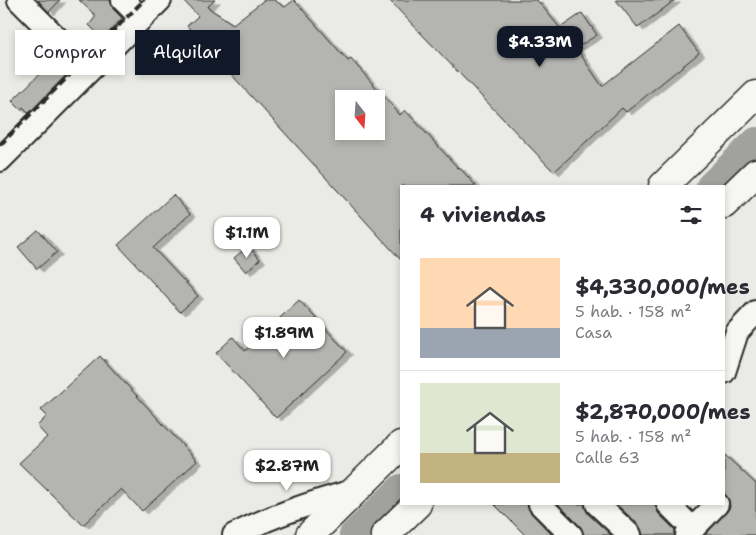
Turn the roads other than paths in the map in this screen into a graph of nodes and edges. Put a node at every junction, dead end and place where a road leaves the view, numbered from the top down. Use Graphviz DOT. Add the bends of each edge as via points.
graph roads {
  1 [pos="19,0"];
  2 [pos="123,0"];
  3 [pos="160,0"];
  4 [pos="141,18"];
  5 [pos="49,30"];
  6 [pos="125,34"];
  7 [pos="84,75"];
  8 [pos="756,95"];
  9 [pos="0,160"];
  10 [pos="756,173"];
  11 [pos="664,185"];
  12 [pos="725,203"];
  13 [pos="756,312"];
  14 [pos="730,324"];
  15 [pos="725,364"];
  16 [pos="400,446"];
  17 [pos="356,490"];
  18 [pos="416,505"];
  19 [pos="541,505"];
  20 [pos="598,505"];
  21 [pos="669,505"];
  22 [pos="716,505"];
  23 [pos="690,532"];
  24 [pos="234,535"];
  25 [pos="310,535"];
  26 [pos="385,535"];
  27 [pos="571,535"];
  28 [pos="630,535"];
  1 -- 5 [label="street"];
  2 -- 4 [label="street"];
  3 -- 4 [label="street"];
  4 -- 6 [label="street"];
  7 -- 9 [label="street"];
  8 -- 11 [label="highway"];
  10 -- 12 [label="highway"];
  13 -- 14 [label="street"];
  14 -- 15 [label="street"];
  16 -- 17 [label="highway"];
  17 -- 24 [label="street" via="260,522"];
  17 -- 25 [label="highway"];
  18 -- 26 [label="highway"];
  19 -- 27 [label="street"];
  20 -- 28 [label="street"];
  21 -- 23 [label="street"];
  22 -- 23 [label="street"];
}
